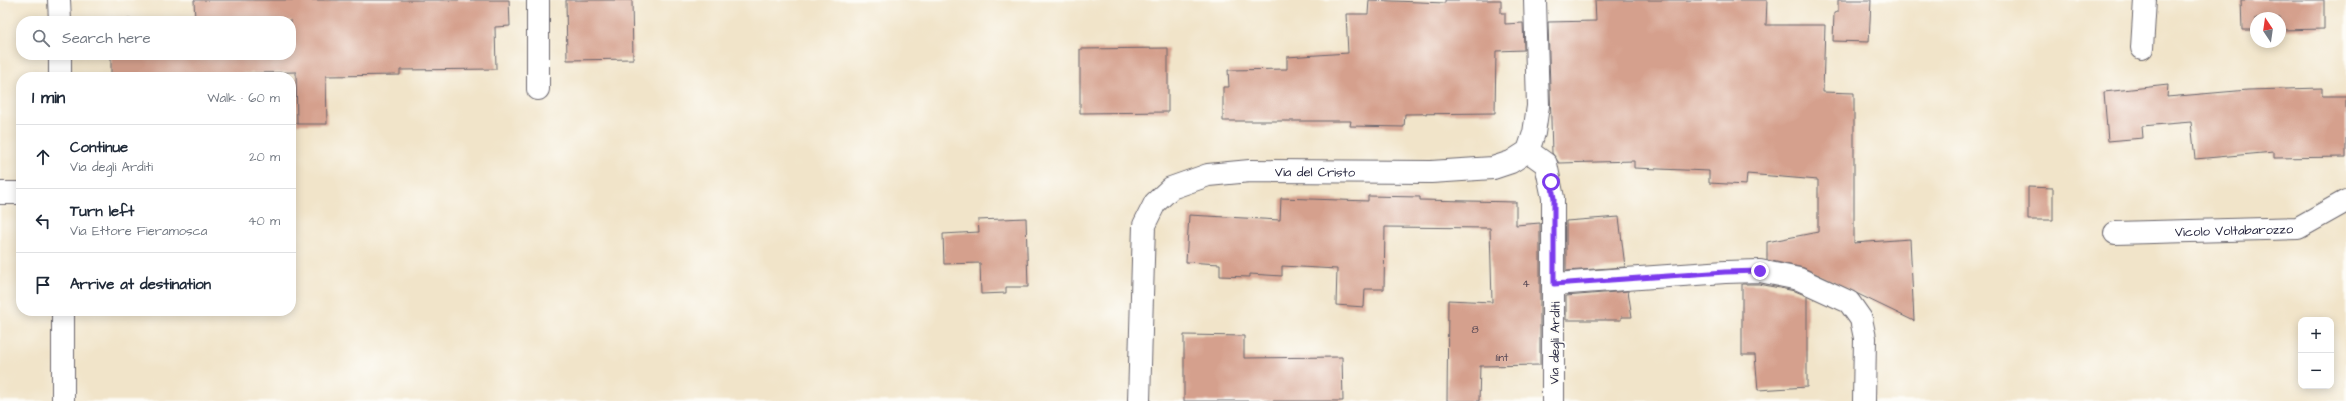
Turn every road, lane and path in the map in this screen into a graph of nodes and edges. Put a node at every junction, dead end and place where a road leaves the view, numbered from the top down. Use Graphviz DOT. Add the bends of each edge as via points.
graph roads {
  1 [pos="59,0"];
  2 [pos="538,0"];
  3 [pos="1535,0"];
  4 [pos="2145,0"];
  5 [pos="60,16"];
  6 [pos="2142,48"];
  7 [pos="60,60"];
  8 [pos="60,72"];
  9 [pos="538,89"];
  10 [pos="1528,151"];
  11 [pos="16,192"];
  12 [pos="0,193"];
  13 [pos="2346,201"];
  14 [pos="2115,233"];
  15 [pos="1554,284"];
  16 [pos="63,316"];
  17 [pos="63,401"];
  18 [pos="1139,401"];
  19 [pos="1553,401"];
  20 [pos="1864,401"];
  1 -- 5 [label="street"];
  2 -- 9 [label="street"];
  3 -- 10 [label="street" via="1538,106"];
  4 -- 6 [label="street"];
  7 -- 8 [label="street"];
  10 -- 15 [label="street, Via degli Arditi" via="1546,164 1551,182 1554,198"];
  10 -- 18 [label="street, Via del Cristo" via="1511,162 1493,168 1431,172 1250,171 1208,175 1171,188 1155,203 1144,225"];
  11 -- 12 [label="street"];
  13 -- 14 [label="street, Vicolo Voltabarozzo" via="2298,228"];
  15 -- 19 [label="street, Via degli Arditi"];
  15 -- 20 [label="street" via="1760,271 1799,279 1850,302 1861,319 1865,338"];
  16 -- 17 [label="street"];
}
